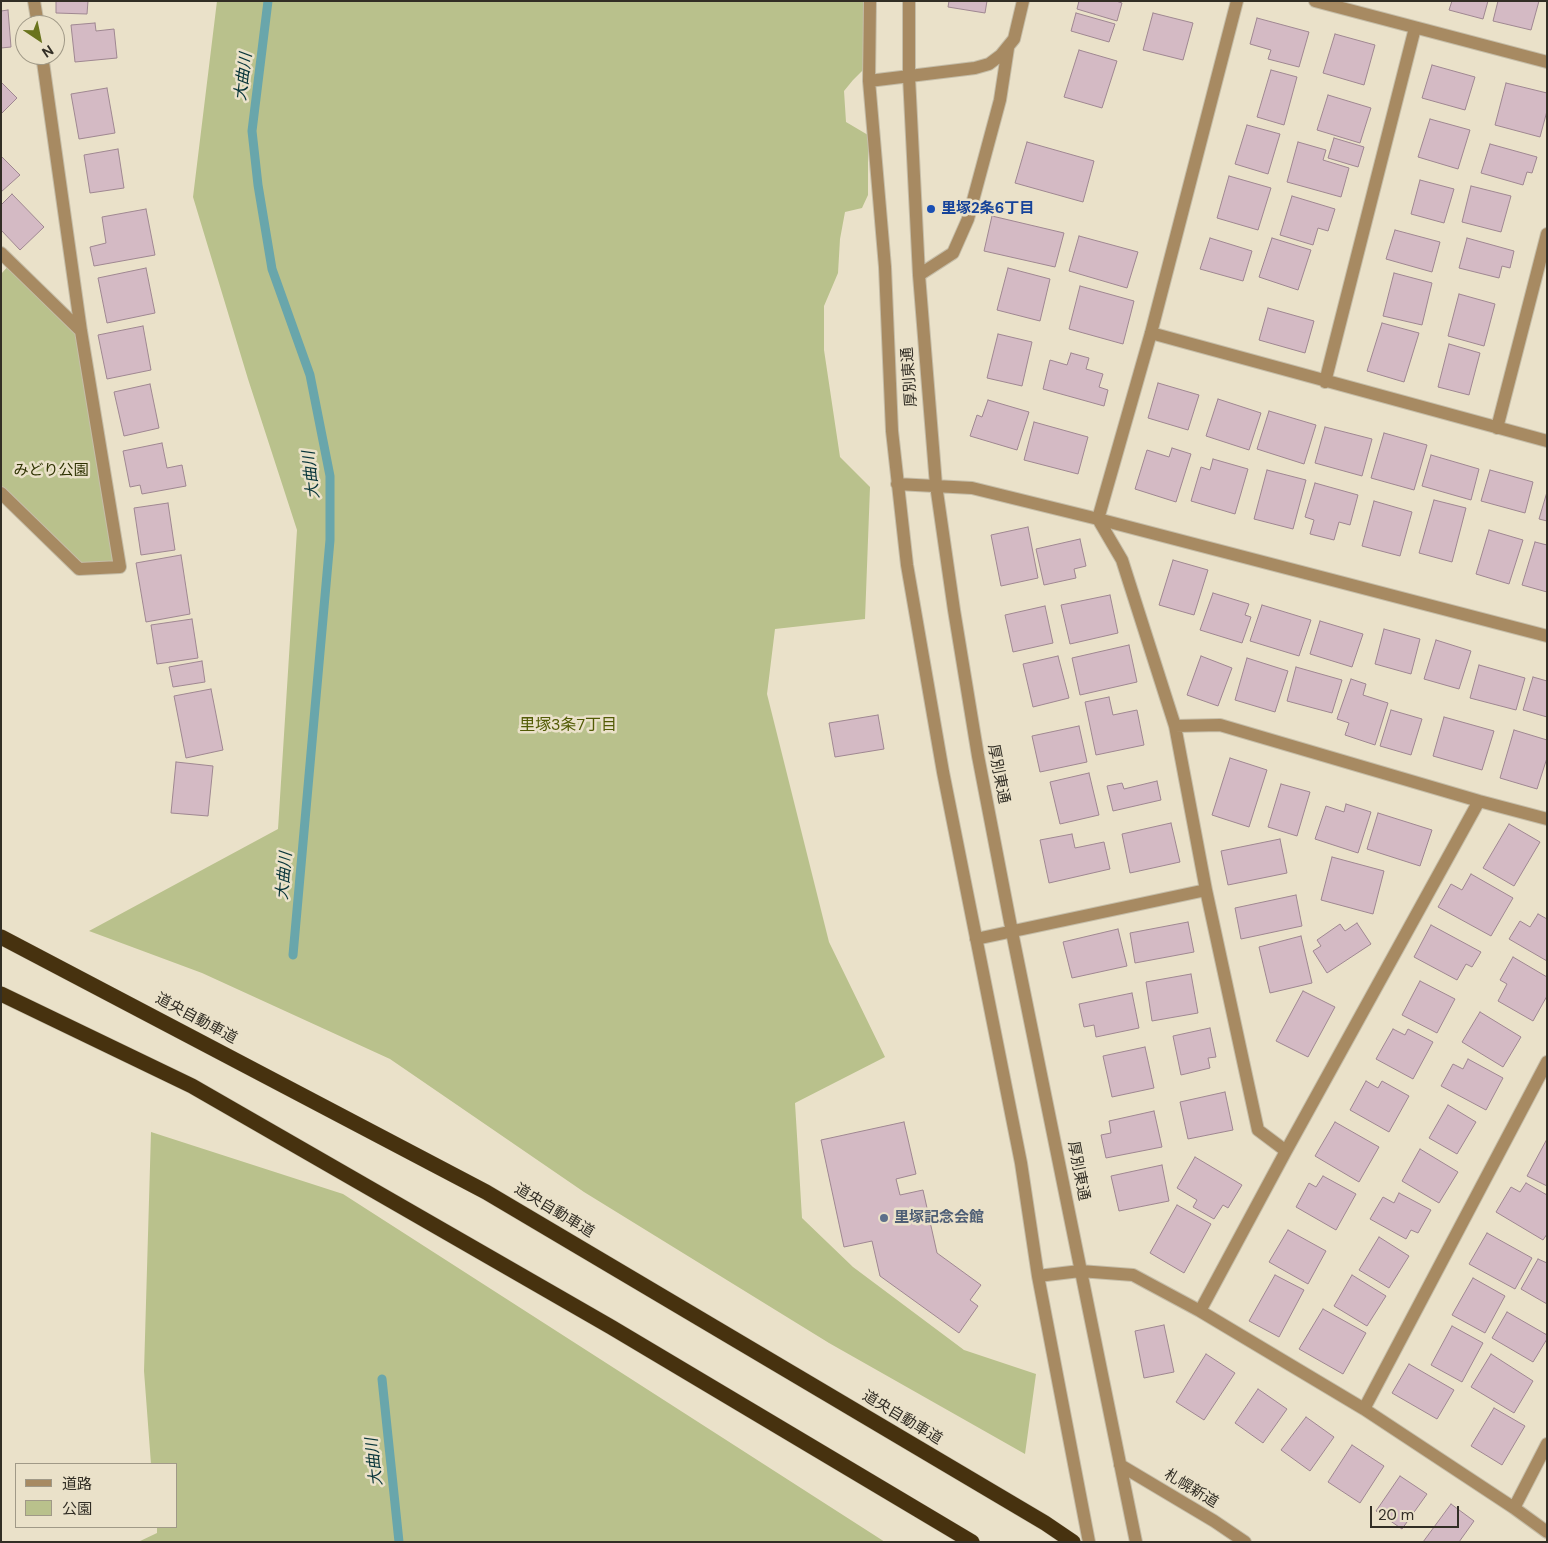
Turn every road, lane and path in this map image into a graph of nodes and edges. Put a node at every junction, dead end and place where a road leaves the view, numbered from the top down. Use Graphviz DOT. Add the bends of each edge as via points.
graph roads {
  1 [pos="34,1"];
  2 [pos="870,1"];
  3 [pos="909,1"];
  4 [pos="1023,1"];
  5 [pos="1237,1"];
  6 [pos="1315,1"];
  7 [pos="36,15"];
  8 [pos="1415,28"];
  9 [pos="1008,48"];
  10 [pos="1547,62"];
  11 [pos="43,65"];
  12 [pos="909,77"];
  13 [pos="869,81"];
  14 [pos="1547,234"];
  15 [pos="1,252"];
  16 [pos="919,275"];
  17 [pos="81,331"];
  18 [pos="1151,333"];
  19 [pos="1325,382"];
  20 [pos="1497,428"];
  21 [pos="1547,441"];
  22 [pos="897,484"];
  23 [pos="936,486"];
  24 [pos="1,493"];
  25 [pos="1098,519"];
  26 [pos="1547,636"];
  27 [pos="1175,726"];
  28 [pos="1479,801"];
  29 [pos="1547,819"];
  30 [pos="1206,890"];
  31 [pos="1012,932"];
  32 [pos="1,937"];
  33 [pos="976,940"];
  34 [pos="1,994"];
  35 [pos="1547,1062"];
  36 [pos="1286,1151"];
  37 [pos="1080,1271"];
  38 [pos="1038,1276"];
  39 [pos="1200,1311"];
  40 [pos="1364,1409"];
  41 [pos="1547,1444"];
  42 [pos="1120,1465"];
  43 [pos="1514,1508"];
  44 [pos="1547,1532"];
  45 [pos="1135,1536"];
  46 [pos="972,1542"];
  47 [pos="1073,1542"];
  48 [pos="1090,1542"];
  49 [pos="1245,1542"];
  1 -- 7 [label="street"];
  2 -- 13 [label="street, 厚別東通"];
  3 -- 12 [label="street, 厚別東通"];
  4 -- 9 [label="street" via="1014,38"];
  5 -- 18 [label="street"];
  6 -- 8 [label="street"];
  8 -- 10 [label="street"];
  8 -- 19 [label="street"];
  9 -- 12 [label="street" via="989,64"];
  9 -- 16 [label="street" via="1000,100 968,219 953,254"];
  11 -- 17 [label="street"];
  12 -- 13 [label="street"];
  12 -- 16 [label="street, 厚別東通"];
  13 -- 22 [label="street, 厚別東通" via="885,267"];
  14 -- 20 [label="street"];
  15 -- 17 [label="street"];
  16 -- 23 [label="street, 厚別東通"];
  17 -- 24 [label="street" via="120,567 79,569"];
  18 -- 19 [label="street"];
  18 -- 25 [label="street"];
  19 -- 20 [label="street"];
  20 -- 21 [label="street"];
  22 -- 23 [label="street"];
  22 -- 33 [label="street, 厚別東通" via="907,565"];
  23 -- 25 [label="street" via="972,488"];
  23 -- 31 [label="street, 厚別東通" via="978,756"];
  25 -- 26 [label="street"];
  25 -- 27 [label="street" via="1122,560"];
  27 -- 28 [label="street" via="1220,725"];
  27 -- 30 [label="street"];
  28 -- 29 [label="street"];
  28 -- 36 [label="street"];
  30 -- 31 [label="street"];
  30 -- 36 [label="street" via="1258,1130"];
  31 -- 33 [label="street"];
  31 -- 37 [label="street, 厚別東通"];
  32 -- 47 [label="highway, 道央自動車道" via="486,1192"];
  33 -- 38 [label="street, 厚別東通" via="1022,1163"];
  34 -- 46 [label="highway" via="192,1086 611,1327"];
  35 -- 40 [label="street"];
  36 -- 39 [label="street"];
  37 -- 38 [label="street"];
  37 -- 39 [label="street" via="1133,1275"];
  37 -- 42 [label="street, 厚別東通"];
  38 -- 48 [label="street, 厚別東通"];
  39 -- 40 [label="street"];
  40 -- 43 [label="street"];
  41 -- 43 [label="street"];
  42 -- 45 [label="street, 厚別東通"];
  42 -- 49 [label="street, 札幌新道"];
  43 -- 44 [label="street"];
}
